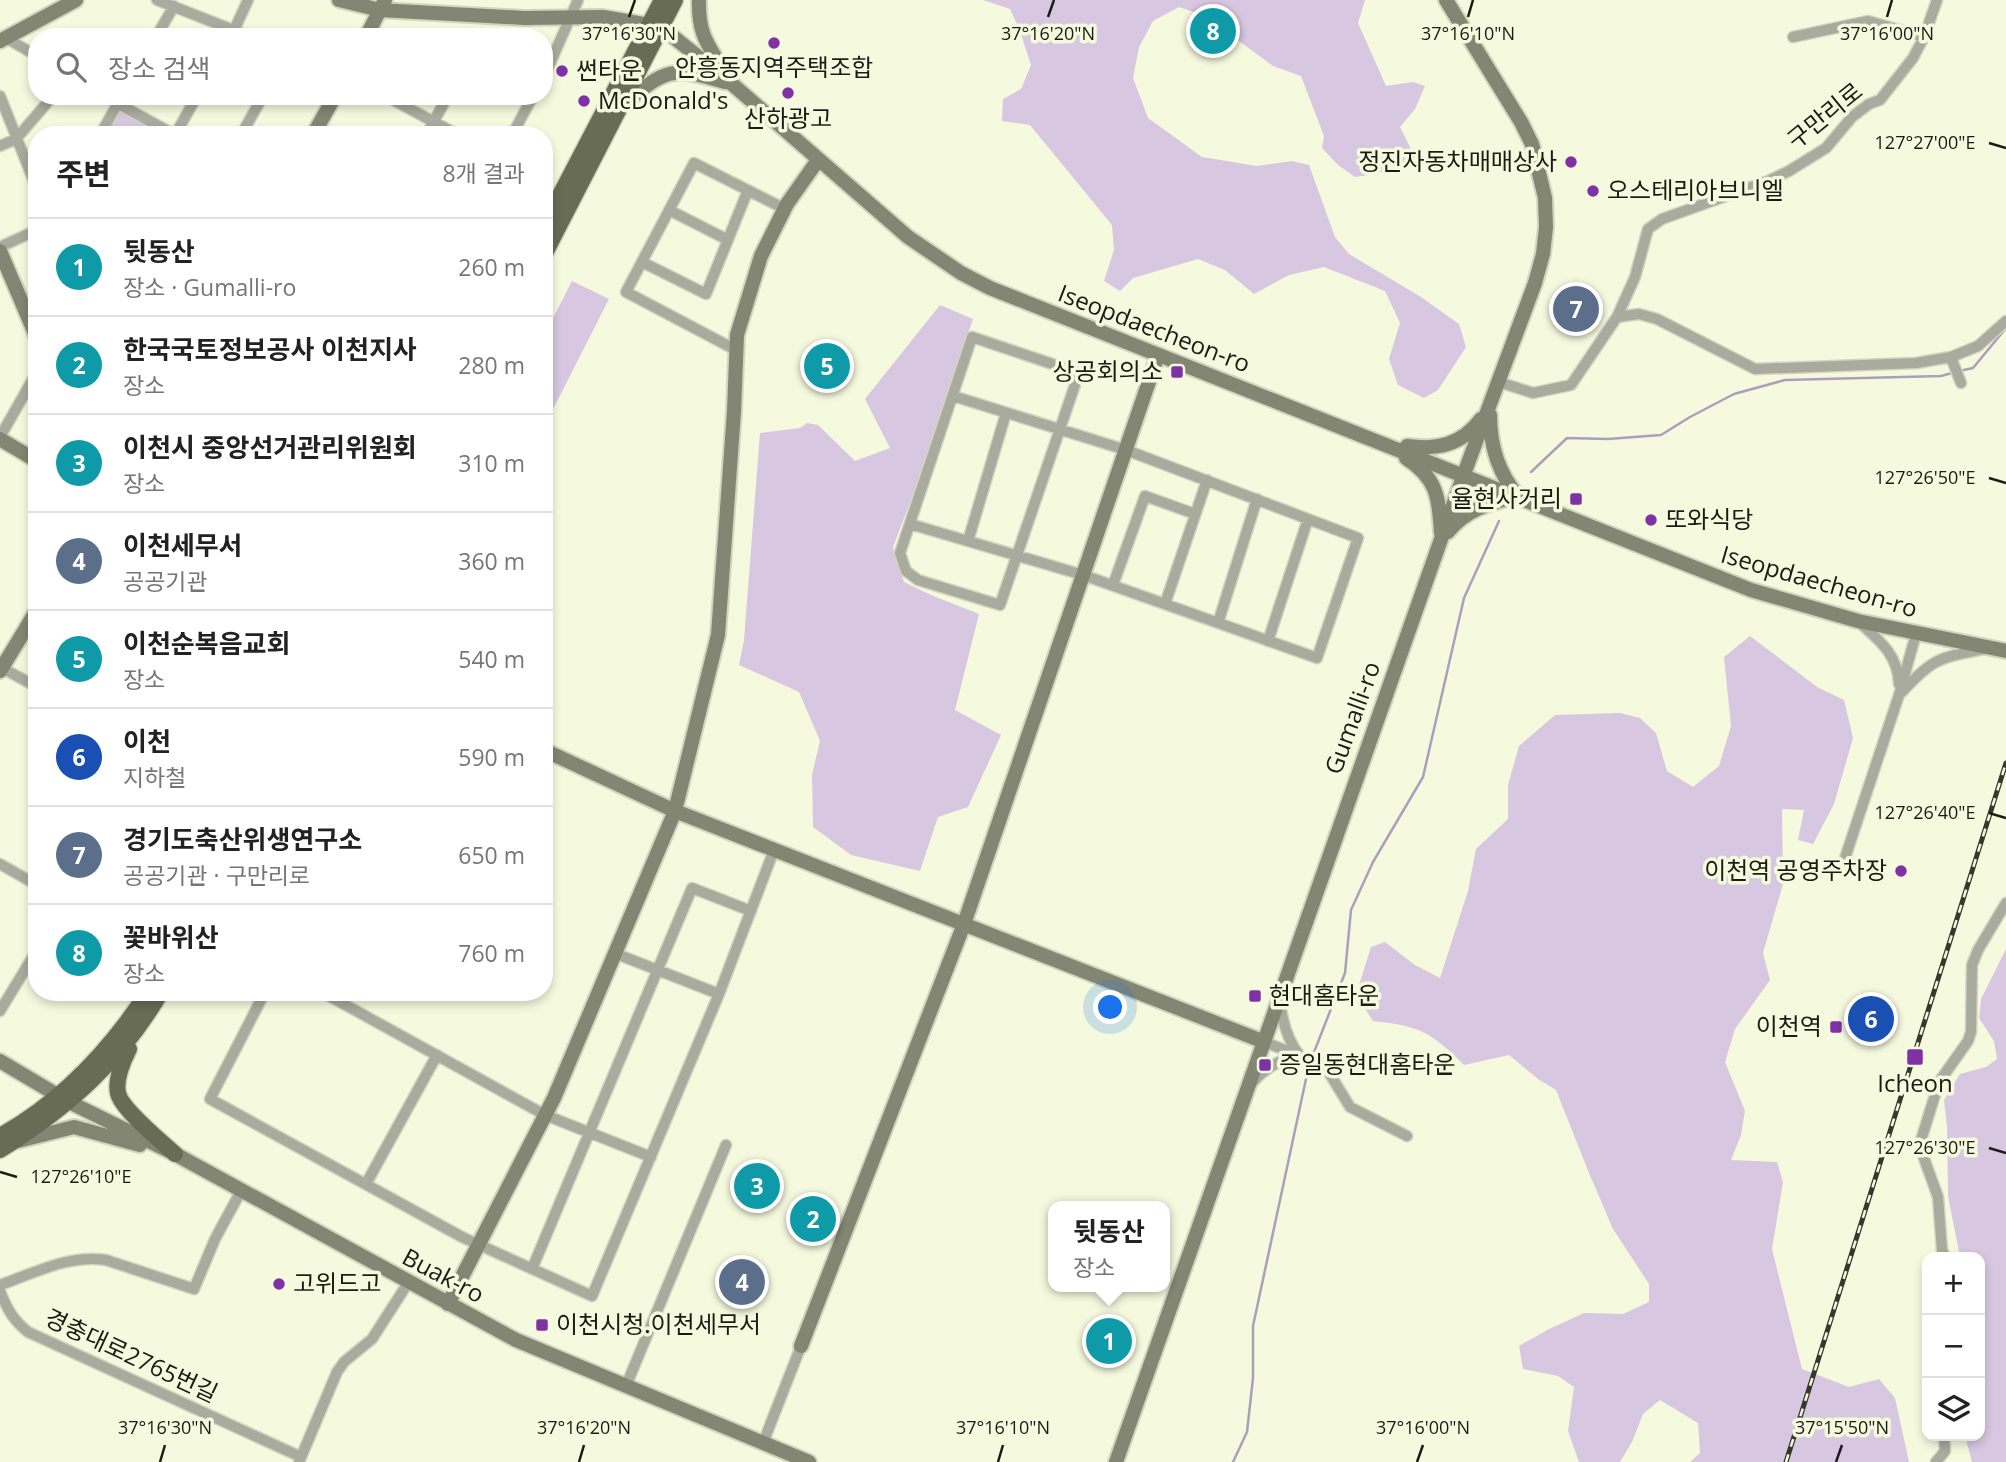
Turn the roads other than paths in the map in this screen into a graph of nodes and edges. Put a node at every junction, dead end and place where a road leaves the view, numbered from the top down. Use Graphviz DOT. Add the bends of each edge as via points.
graph roads {
  1 [pos="76,0"];
  2 [pos="157,0"];
  3 [pos="248,0"];
  4 [pos="339,0"];
  5 [pos="580,0"];
  6 [pos="662,0"];
  7 [pos="676,0"];
  8 [pos="699,0"];
  9 [pos="1446,0"];
  10 [pos="1937,0"];
  11 [pos="174,5"];
  12 [pos="382,5"];
  13 [pos="598,17"];
  14 [pos="570,18"];
  15 [pos="655,26"];
  16 [pos="161,28"];
  17 [pos="222,28"];
  18 [pos="235,28"];
  19 [pos="370,28"];
  20 [pos="1793,37"];
  21 [pos="1924,37"];
  22 [pos="3,39"];
  23 [pos="28,52"];
  24 [pos="553,57"];
  25 [pos="732,84"];
  26 [pos="0,96"];
  27 [pos="45,105"];
  28 [pos="117,105"];
  29 [pos="128,105"];
  30 [pos="192,105"];
  31 [pos="257,105"];
  32 [pos="330,105"];
  33 [pos="403,105"];
  34 [pos="443,105"];
  35 [pos="528,105"];
  36 [pos="622,105"];
  37 [pos="434,121"];
  38 [pos="105,126"];
  39 [pos="161,126"];
  40 [pos="180,126"];
  41 [pos="246,126"];
  42 [pos="318,126"];
  43 [pos="431,126"];
  44 [pos="443,126"];
  45 [pos="517,126"];
  46 [pos="16,139"];
  47 [pos="0,146"];
  48 [pos="818,160"];
  49 [pos="28,168"];
  50 [pos="748,190"];
  51 [pos="785,209"];
  52 [pos="553,210"];
  53 [pos="669,210"];
  54 [pos="28,235"];
  55 [pos="553,238"];
  56 [pos="728,240"];
  57 [pos="0,249"];
  58 [pos="642,262"];
  59 [pos="28,316"];
  60 [pos="1617,317"];
  61 [pos="2006,321"];
  62 [pos="736,350"];
  63 [pos="1158,355"];
  64 [pos="1952,360"];
  65 [pos="1499,382"];
  66 [pos="1961,383"];
  67 [pos="28,388"];
  68 [pos="953,396"];
  69 [pos="1489,408"];
  70 [pos="1006,413"];
  71 [pos="1061,430"];
  72 [pos="0,438"];
  73 [pos="1384,443"];
  74 [pos="1126,450"];
  75 [pos="28,455"];
  76 [pos="1464,474"];
  77 [pos="1207,480"];
  78 [pos="1518,496"];
  79 [pos="1257,499"];
  80 [pos="1195,514"];
  81 [pos="1308,519"];
  82 [pos="910,524"];
  83 [pos="968,541"];
  84 [pos="1441,541"];
  85 [pos="1018,556"];
  86 [pos="1083,575"];
  87 [pos="1113,585"];
  88 [pos="1165,604"];
  89 [pos="1858,621"];
  90 [pos="1218,623"];
  91 [pos="28,625"];
  92 [pos="1916,634"];
  93 [pos="1268,641"];
  94 [pos="1988,648"];
  95 [pos="2006,651"];
  96 [pos="1,669"];
  97 [pos="28,682"];
  98 [pos="1899,695"];
  99 [pos="553,754"];
  100 [pos="676,811"];
  101 [pos="774,850"];
  102 [pos="1845,858"];
  103 [pos="0,864"];
  104 [pos="28,880"];
  105 [pos="2006,903"];
  106 [pos="751,911"];
  107 [pos="964,924"];
  108 [pos="614,953"];
  109 [pos="28,965"];
  110 [pos="658,970"];
  111 [pos="1280,993"];
  112 [pos="719,994"];
  113 [pos="141,1001"];
  114 [pos="156,1001"];
  115 [pos="260,1001"];
  116 [pos="338,1001"];
  117 [pos="0,1011"];
  118 [pos="140,1027"];
  119 [pos="1262,1041"];
  120 [pos="437,1055"];
  121 [pos="1299,1056"];
  122 [pos="0,1061"];
  123 [pos="1245,1091"];
  124 [pos="64,1099"];
  125 [pos="545,1115"];
  126 [pos="589,1134"];
  127 [pos="1407,1136"];
  128 [pos="4,1143"];
  129 [pos="726,1145"];
  130 [pos="175,1154"];
  131 [pos="650,1157"];
  132 [pos="366,1184"];
  133 [pos="241,1191"];
  134 [pos="479,1244"];
  135 [pos="1943,1252"];
  136 [pos="533,1269"];
  137 [pos="408,1283"];
  138 [pos="0,1285"];
  139 [pos="0,1291"];
  140 [pos="448,1304"];
  141 [pos="801,1346"];
  142 [pos="626,1386"];
  143 [pos="1944,1441"];
  144 [pos="764,1443"];
  145 [pos="300,1459"];
  146 [pos="809,1462"];
  147 [pos="1116,1462"];
  148 [pos="1936,1462"];
  1 -- 22 [label="street"];
  2 -- 11 [label="street"];
  3 -- 18 [label="street"];
  4 -- 12 [label="street"];
  5 -- 13 [label="street"];
  5 -- 14 [label="street"];
  6 -- 15 [label="main road"];
  7 -- 15 [label="main road"];
  8 -- 25 [label="street" via="704,41"];
  9 -- 65 [label="street, Gumalli-ro" via="1521,122 1536,157 1545,198 1543,254"];
  10 -- 21 [label="street, 구만리로"];
  11 -- 16 [label="street"];
  11 -- 17 [label="street"];
  12 -- 14 [label="street"];
  12 -- 19 [label="street"];
  13 -- 14 [label="street"];
  13 -- 15 [label="street"];
  14 -- 24 [label="street"];
  15 -- 25 [label="street, Iseopdaecheon-ro"];
  15 -- 36 [label="main road"];
  15 -- 52 [label="main road"];
  20 -- 21 [label="street" via="1868,22"];
  21 -- 60 [label="street, 구만리로" via="1880,100 1852,117 1819,153 1768,181 1652,225"];
  22 -- 23 [label="street"];
  25 -- 36 [label="street" via="677,71 649,84"];
  25 -- 48 [label="street, Iseopdaecheon-ro"];
  26 -- 46 [label="street"];
  27 -- 46 [label="street"];
  28 -- 38 [label="street"];
  29 -- 39 [label="street"];
  30 -- 40 [label="street"];
  31 -- 41 [label="street"];
  32 -- 42 [label="street"];
  33 -- 37 [label="street"];
  34 -- 37 [label="street"];
  35 -- 45 [label="street"];
  36 -- 55 [label="main road"];
  37 -- 43 [label="street"];
  37 -- 44 [label="street"];
  46 -- 47 [label="street"];
  46 -- 49 [label="street"];
  48 -- 51 [label="street"];
  48 -- 63 [label="street, Iseopdaecheon-ro" via="908,237 961,273"];
  50 -- 51 [label="street"];
  50 -- 53 [label="street" via="694,163"];
  50 -- 56 [label="street"];
  51 -- 62 [label="street" via="761,256"];
  53 -- 56 [label="street"];
  53 -- 58 [label="street"];
  54 -- 57 [label="street"];
  56 -- 58 [label="street" via="706,294"];
  57 -- 59 [label="street"];
  58 -- 62 [label="street" via="626,292"];
  60 -- 61 [label="street" via="1639,314 1657,319 1755,369 1916,363 1951,357 1978,346"];
  60 -- 65 [label="street, 구만리로" via="1571,385 1533,393"];
  62 -- 100 [label="street" via="718,635"];
  63 -- 73 [label="street, Iseopdaecheon-ro"];
  63 -- 74 [label="street"];
  64 -- 66 [label="street"];
  65 -- 69 [label="street, Gumalli-ro"];
  67 -- 72 [label="street"];
  68 -- 70 [label="street"];
  68 -- 71 [label="street" via="972,337 1079,373"];
  68 -- 82 [label="street"];
  69 -- 73 [label="street" via="1474,428 1446,445 1427,449"];
  69 -- 76 [label="street, Gumalli-ro"];
  69 -- 78 [label="street" via="1495,454 1504,478"];
  70 -- 71 [label="street"];
  70 -- 83 [label="street"];
  71 -- 74 [label="street"];
  71 -- 85 [label="street"];
  72 -- 75 [label="street"];
  73 -- 76 [label="street, Iseopdaecheon-ro"];
  73 -- 84 [label="street" via="1431,480 1440,511"];
  74 -- 77 [label="street"];
  74 -- 86 [label="street"];
  76 -- 78 [label="street, Iseopdaecheon-ro"];
  76 -- 84 [label="street, Gumalli-ro"];
  77 -- 79 [label="street"];
  77 -- 80 [label="street"];
  78 -- 84 [label="street" via="1468,513"];
  78 -- 89 [label="street, Iseopdaecheon-ro" via="1740,586"];
  79 -- 81 [label="street"];
  79 -- 90 [label="street"];
  80 -- 87 [label="street" via="1145,496"];
  80 -- 88 [label="street"];
  81 -- 93 [label="street"];
  81 -- 93 [label="street" via="1358,538 1317,658"];
  82 -- 83 [label="street"];
  82 -- 85 [label="street" via="900,553 906,571 918,580 1000,606"];
  83 -- 85 [label="street"];
  84 -- 111 [label="street, Gumalli-ro"];
  85 -- 86 [label="street"];
  86 -- 87 [label="street"];
  86 -- 107 [label="street"];
  87 -- 88 [label="street"];
  88 -- 90 [label="street"];
  89 -- 92 [label="street, Iseopdaecheon-ro"];
  89 -- 98 [label="street" via="1891,652"];
  90 -- 93 [label="street"];
  91 -- 96 [label="street"];
  92 -- 94 [label="street, Iseopdaecheon-ro"];
  92 -- 98 [label="street"];
  94 -- 95 [label="street, Iseopdaecheon-ro"];
  94 -- 98 [label="street" via="1927,665"];
  96 -- 97 [label="street"];
  98 -- 102 [label="street"];
  99 -- 100 [label="street"];
  100 -- 101 [label="street"];
  100 -- 108 [label="street"];
  101 -- 106 [label="street"];
  101 -- 107 [label="street"];
  103 -- 104 [label="street"];
  105 -- 135 [label="street" via="1972,965 1971,1032 1939,1082 1921,1140 1938,1198"];
  106 -- 110 [label="street" via="692,888"];
  106 -- 112 [label="street"];
  107 -- 119 [label="street"];
  107 -- 141 [label="street"];
  108 -- 110 [label="street"];
  108 -- 125 [label="street"];
  109 -- 117 [label="street"];
  110 -- 112 [label="street"];
  110 -- 126 [label="street"];
  111 -- 119 [label="street, Gumalli-ro"];
  111 -- 121 [label="street" via="1286,1031"];
  112 -- 131 [label="street"];
  113 -- 124 [label="main road"];
  114 -- 118 [label="main road"];
  115 -- 132 [label="street" via="210,1099"];
  116 -- 120 [label="street"];
  118 -- 124 [label="main road" via="118,1055"];
  118 -- 130 [label="main road" via="124,1060 118,1095"];
  119 -- 121 [label="street"];
  119 -- 123 [label="street, Gumalli-ro"];
  120 -- 125 [label="street"];
  120 -- 132 [label="street"];
  121 -- 123 [label="street" via="1261,1073"];
  121 -- 127 [label="street" via="1321,1064 1350,1107"];
  122 -- 124 [label="street, Buak-ro"];
  123 -- 147 [label="street, Gumalli-ro"];
  124 -- 128 [label="main road"];
  124 -- 130 [label="street, Buak-ro"];
  125 -- 126 [label="street"];
  125 -- 134 [label="street"];
  126 -- 131 [label="street"];
  126 -- 136 [label="street"];
  128 -- 130 [label="street" via="74,1127"];
  129 -- 142 [label="street"];
  130 -- 133 [label="street, Buak-ro"];
  131 -- 136 [label="street" via="592,1296"];
  132 -- 134 [label="street"];
  133 -- 137 [label="street, Buak-ro"];
  133 -- 138 [label="street" via="194,1289 92,1257"];
  134 -- 136 [label="street"];
  134 -- 140 [label="street"];
  137 -- 140 [label="street, Buak-ro"];
  137 -- 145 [label="street" via="372,1339 337,1372"];
  139 -- 145 [label="street, 경충대로2765번길" via="9,1313 28,1332"];
  140 -- 142 [label="street, Buak-ro" via="516,1340"];
  141 -- 144 [label="street"];
  142 -- 144 [label="street, Buak-ro"];
  143 -- 148 [label="street" via="1945,1451"];
  144 -- 146 [label="street, Buak-ro"];
}
